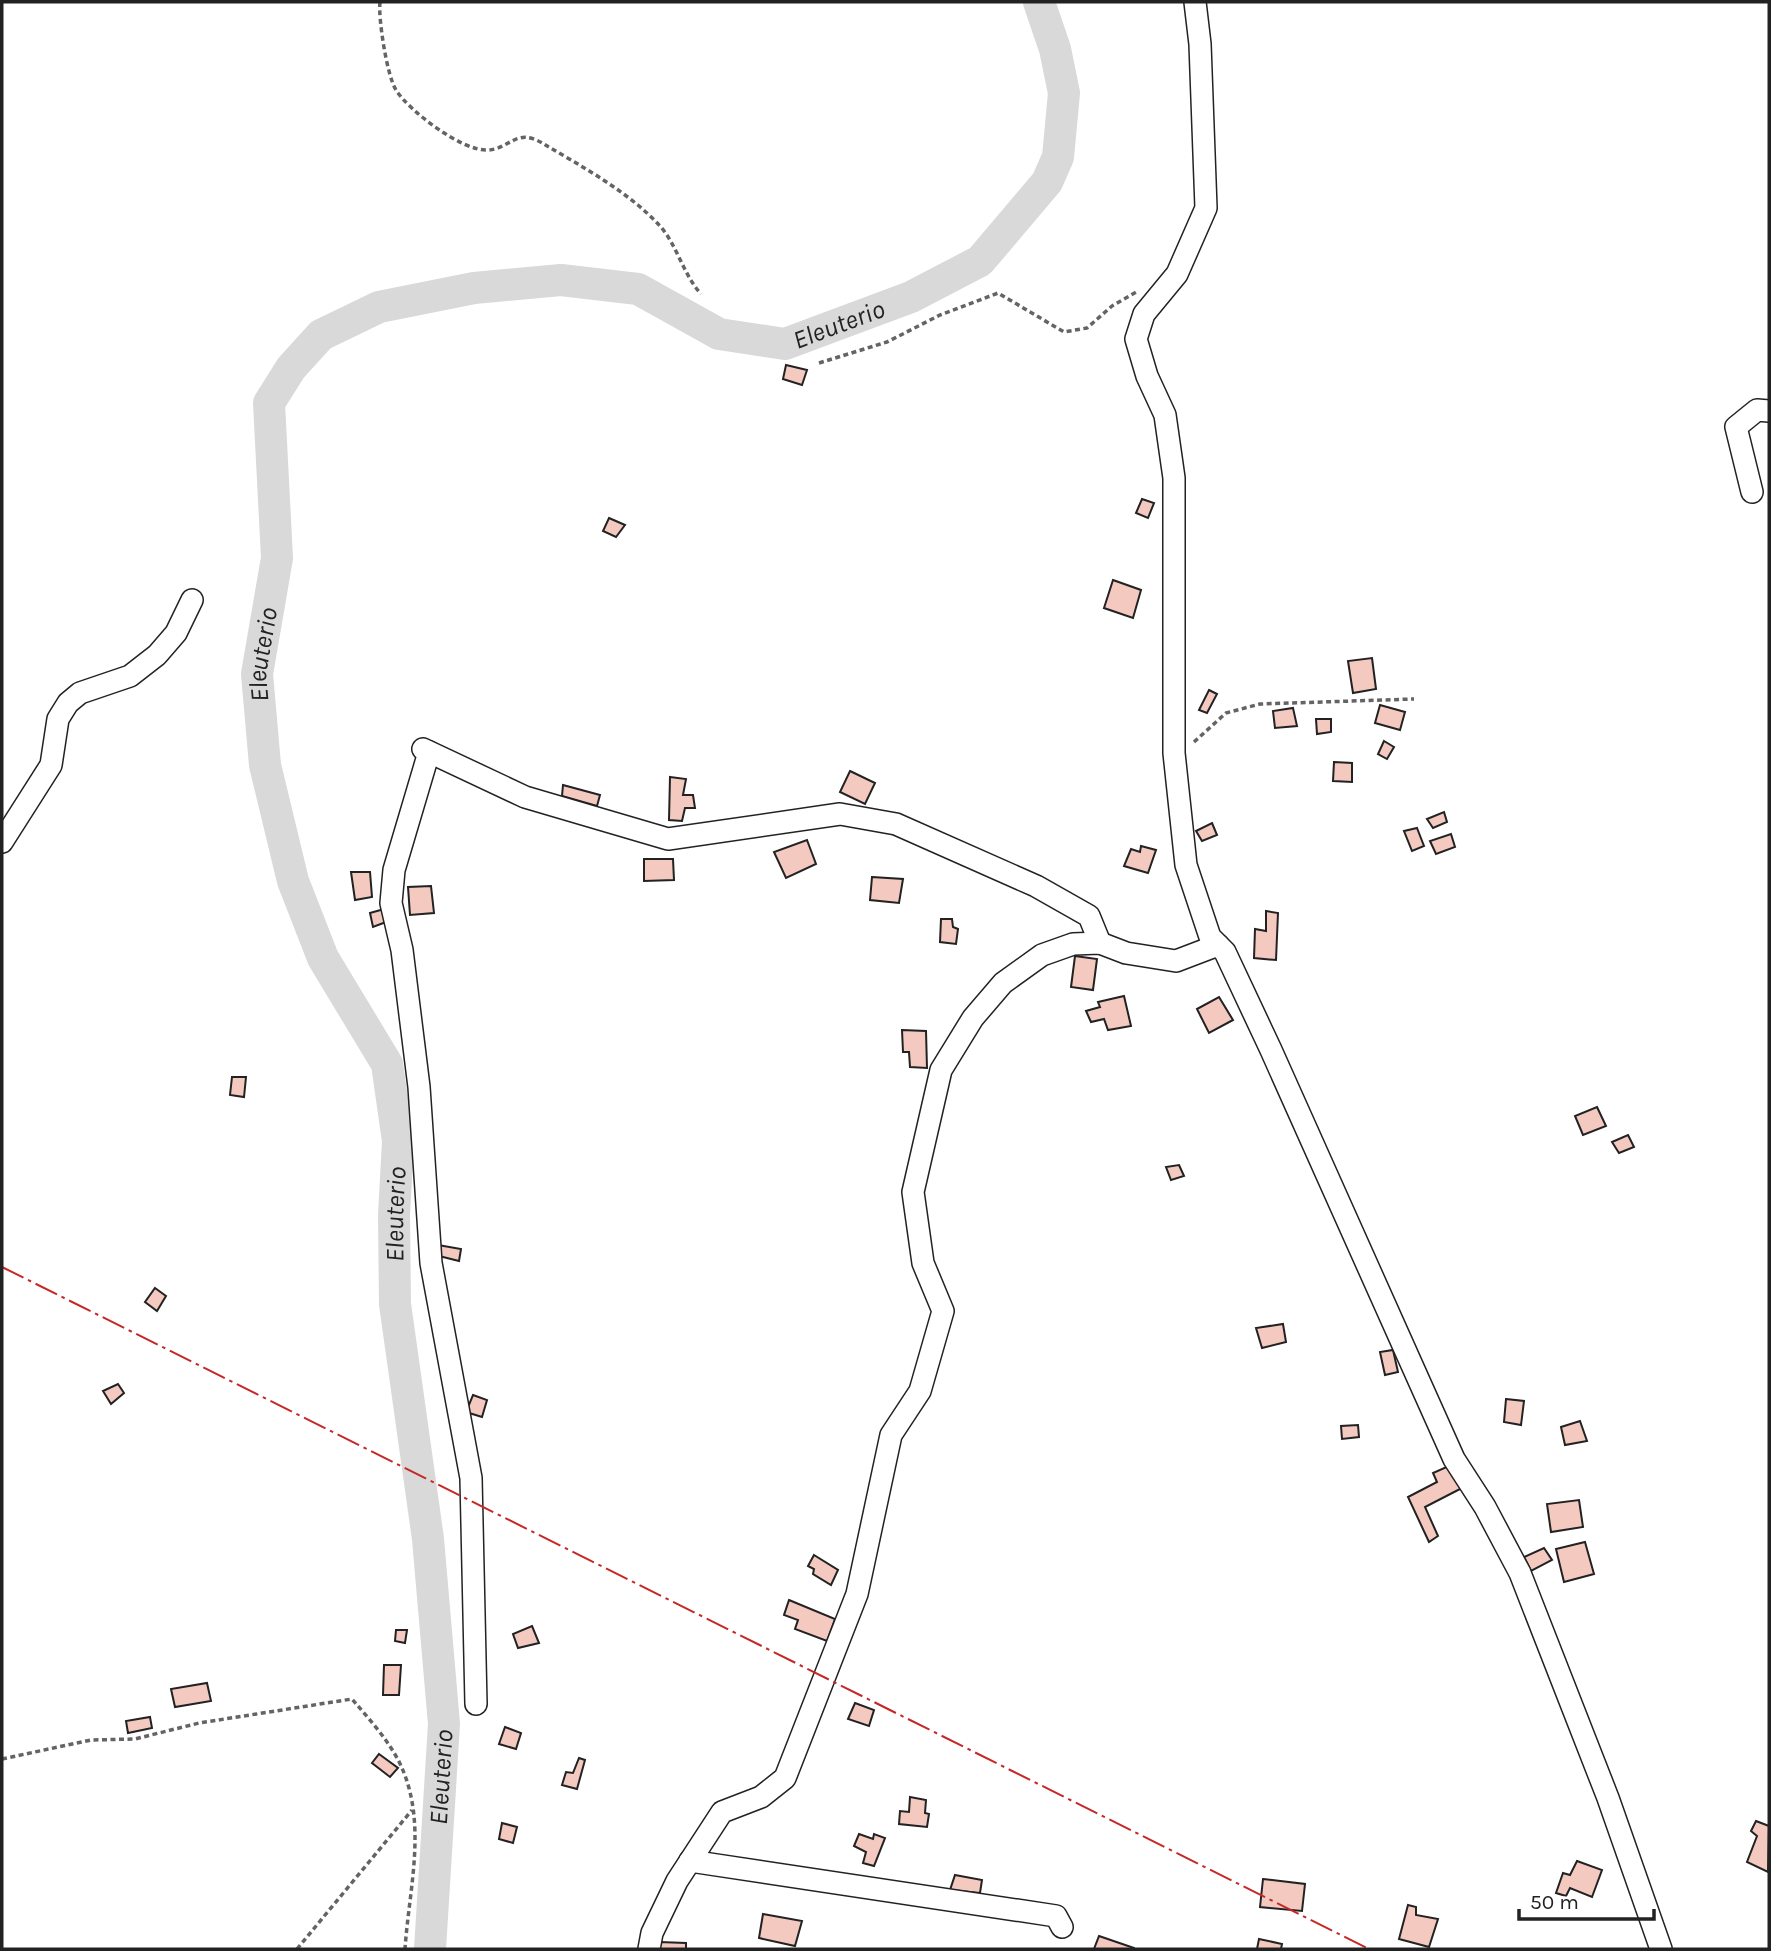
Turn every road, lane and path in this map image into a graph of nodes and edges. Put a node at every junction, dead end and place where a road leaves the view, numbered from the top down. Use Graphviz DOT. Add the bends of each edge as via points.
graph roads {
  1 [pos="380,2"];
  2 [pos="1195,2"];
  3 [pos="1144,287"];
  4 [pos="701,294"];
  5 [pos="820,363"];
  6 [pos="1769,411"];
  7 [pos="1752,492"];
  8 [pos="192,600"];
  9 [pos="1414,699"];
  10 [pos="1174,760"];
  11 [pos="2,842"];
  12 [pos="1100,943"];
  13 [pos="1218,945"];
  14 [pos="476,1704"];
  15 [pos="2,1759"];
  16 [pos="414,1808"];
  17 [pos="690,1861"];
  18 [pos="1062,1927"];
  19 [pos="297,1949"];
  20 [pos="405,1949"];
  21 [pos="649,1949"];
  22 [pos="1661,1949"];
  1 -- 4 [label="path" via="378,18 394,89 416,113 465,145 489,150 520,136 538,141 622,195 661,227 689,281"];
  2 -- 10 [label="street" via="1206,208 1177,274 1144,314 1136,339 1165,415 1174,478"];
  3 -- 5 [label="path" via="1087,328 1064,332 998,293 887,342"];
  6 -- 7 [label="street" via="1756,410 1737,428"];
  8 -- 11 [label="street" via="176,633 157,655 130,676 80,693 68,704 58,719 51,765"];
  9 -- 10 [label="path" via="1260,704 1226,713"];
  10 -- 13 [label="street" via="1186,865 1210,937"];
  12 -- 13 [label="street" via="1126,953 1176,961"];
  12 -- 14 [label="street" via="1089,916 1036,886 896,824 839,814 668,839 526,797 426,751 394,870 391,903 402,950 419,1087 431,1263 471,1478"];
  12 -- 17 [label="street" via="1073,944 1042,955 1003,983 941,1070 913,1192 923,1263 943,1311 920,1391 891,1435 857,1594 785,1778 761,1797 722,1812"];
  13 -- 22 [label="street" via="1271,1050 1454,1459 1520,1573 1604,1785"];
  15 -- 16 [label="path" via="91,1740 135,1740 200,1723 352,1699 402,1768"];
  16 -- 19 [label="path"];
  16 -- 20 [label="path" via="416,1846"];
  17 -- 18 [label="street" via="1056,1916"];
  17 -- 21 [label="street" via="652,1933"];
}
